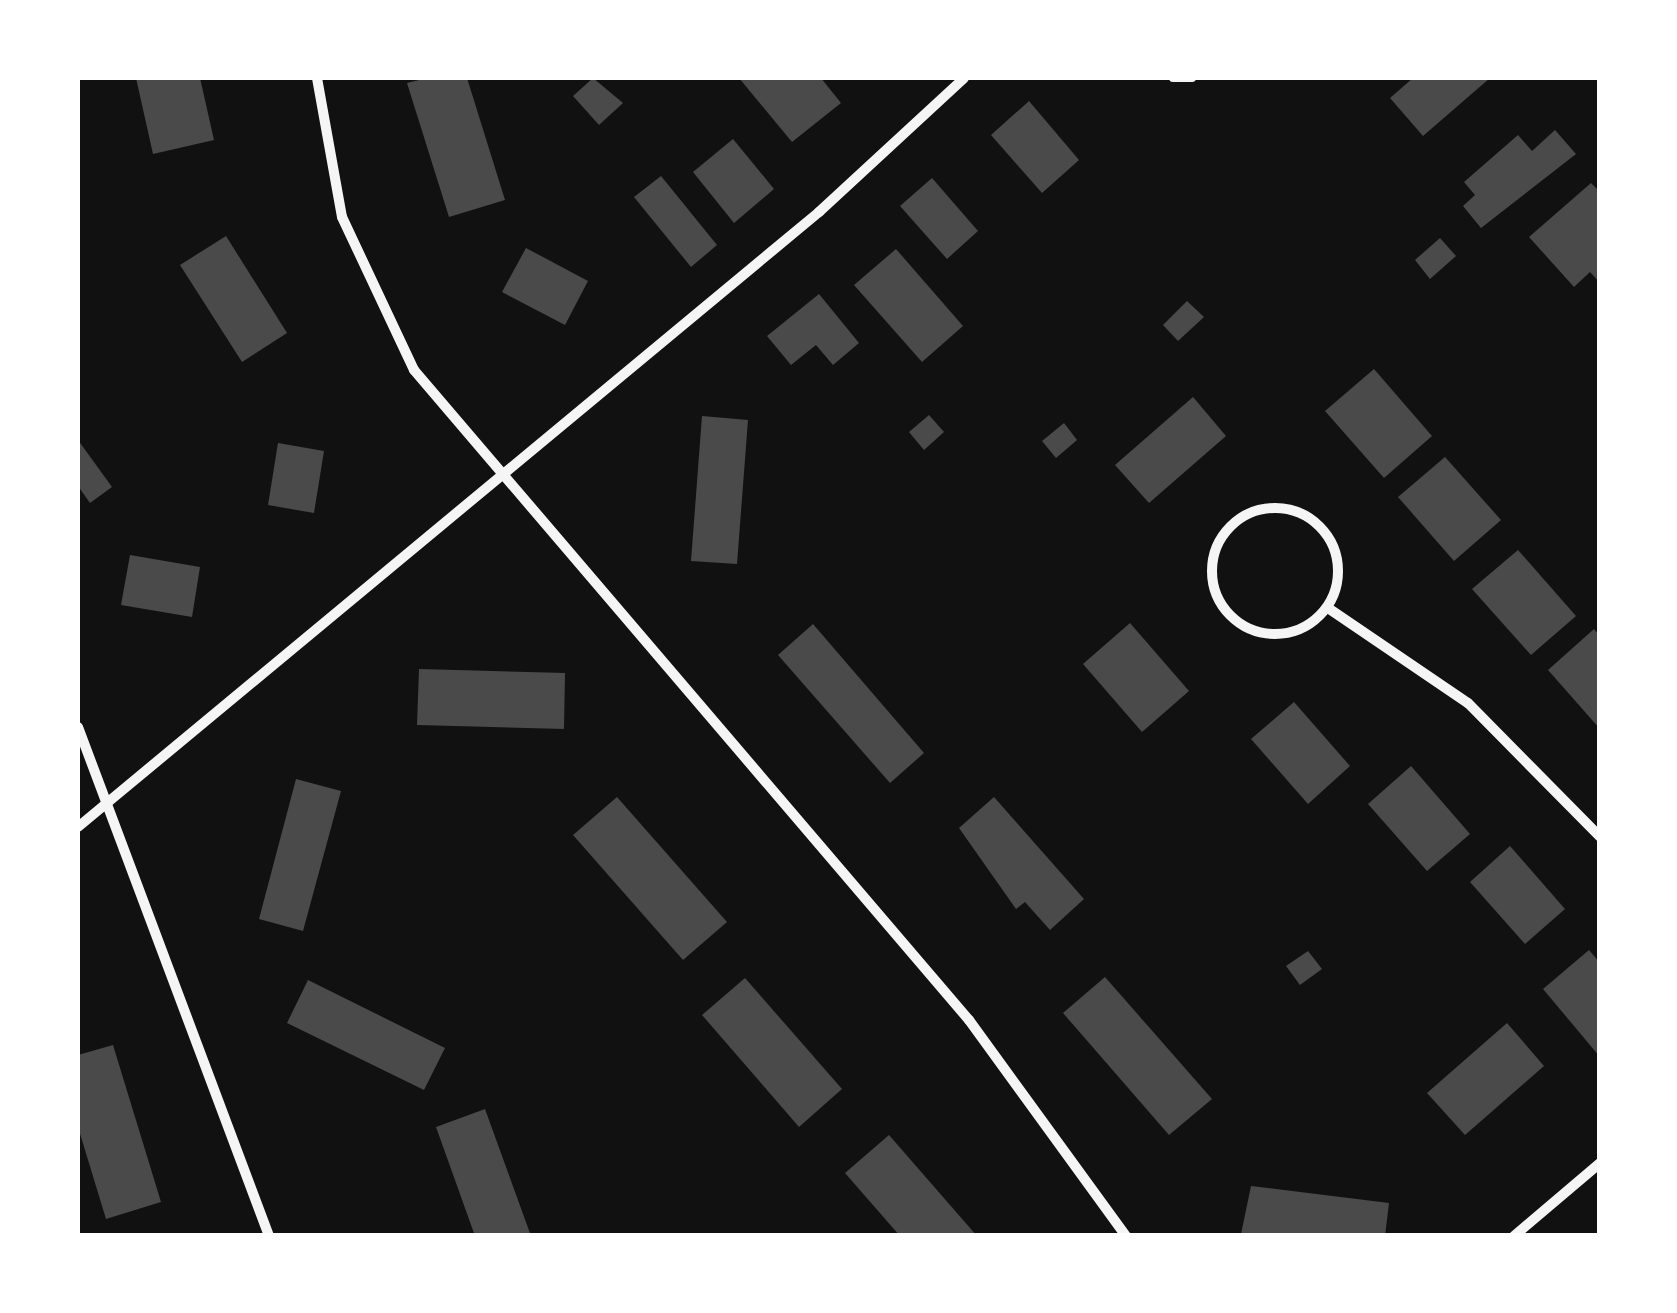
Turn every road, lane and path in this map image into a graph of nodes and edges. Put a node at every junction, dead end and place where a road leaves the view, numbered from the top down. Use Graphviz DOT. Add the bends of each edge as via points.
graph roads {
  1 [pos="318,78"];
  2 [pos="964,78"];
  3 [pos="1173,78"];
  4 [pos="1192,78"];
  5 [pos="505,475"];
  6 [pos="1328,608"];
  7 [pos="78,727"];
  8 [pos="107,799"];
  9 [pos="78,827"];
  10 [pos="1600,837"];
  11 [pos="1600,1163"];
  12 [pos="269,1236"];
  13 [pos="1126,1236"];
  14 [pos="1514,1236"];
  1 -- 5 [label="street" via="358,264 414,370"];
  2 -- 5 [label="street"];
  3 -- 4 [label="lane"];
  5 -- 8 [label="street"];
  5 -- 13 [label="street" via="969,1020"];
  6 -- 6 [label="street" via="1338,562 1315,520 1269,507 1227,528 1211,575 1234,620 1284,634"];
  6 -- 10 [label="street" via="1468,703"];
  7 -- 8 [label="street"];
  8 -- 9 [label="street"];
  8 -- 12 [label="street"];
  11 -- 14 [label="street"];
}
